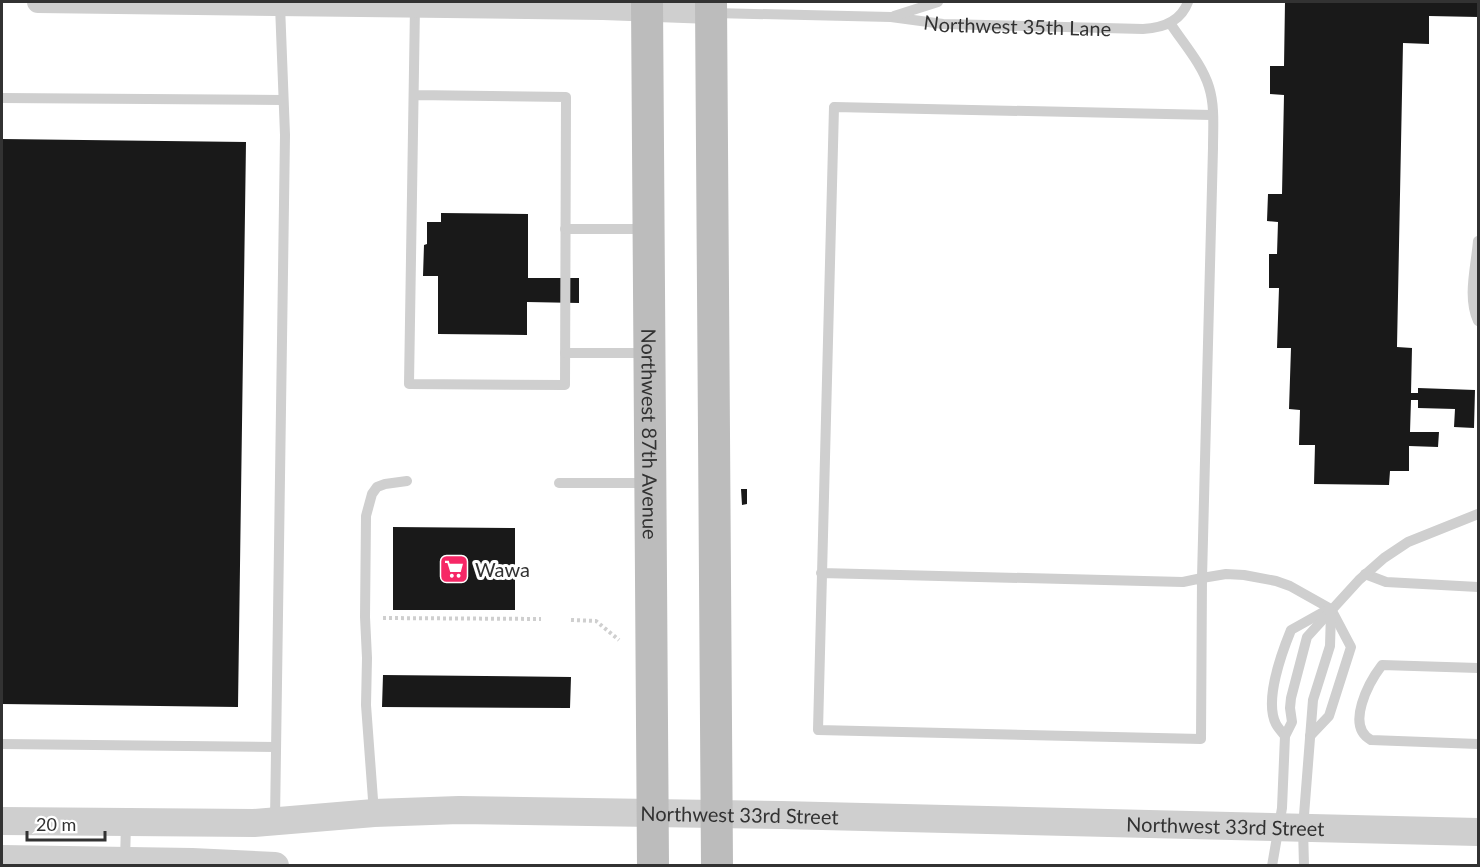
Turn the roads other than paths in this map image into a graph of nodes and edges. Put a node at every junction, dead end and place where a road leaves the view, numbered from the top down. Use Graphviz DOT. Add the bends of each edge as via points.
graph roads {
  1 [pos="38,2"];
  2 [pos="121,2"];
  3 [pos="938,2"];
  4 [pos="1188,2"];
  5 [pos="332,3"];
  6 [pos="280,4"];
  7 [pos="407,5"];
  8 [pos="494,5"];
  9 [pos="647,6"];
  10 [pos="711,7"];
  11 [pos="891,17"];
  12 [pos="1170,23"];
  13 [pos="414,95"];
  14 [pos="2,98"];
  15 [pos="283,100"];
  16 [pos="1212,115"];
  17 [pos="565,229"];
  18 [pos="650,229"];
  19 [pos="1479,242"];
  20 [pos="1479,321"];
  21 [pos="565,353"];
  22 [pos="650,353"];
  23 [pos="407,481"];
  24 [pos="559,483"];
  25 [pos="651,483"];
  26 [pos="1479,514"];
  27 [pos="822,573"];
  28 [pos="1365,574"];
  29 [pos="1202,578"];
  30 [pos="1479,587"];
  31 [pos="1331,609"];
  32 [pos="1479,668"];
  33 [pos="1285,736"];
  34 [pos="1310,736"];
  35 [pos="2,744"];
  36 [pos="1479,744"];
  37 [pos="276,747"];
  38 [pos="374,813"];
  39 [pos="653,813"];
  40 [pos="717,814"];
  41 [pos="2,821"];
  42 [pos="126,822"];
  43 [pos="275,822"];
  44 [pos="1291,827"];
  45 [pos="1479,832"];
  46 [pos="2,860"];
  47 [pos="125,863"];
  48 [pos="275,866"];
  49 [pos="653,866"];
  50 [pos="717,866"];
  51 [pos="1272,866"];
  52 [pos="1304,866"];
  1 -- 2 [label="street, Northwest 35th Lane"];
  2 -- 6 [label="street, Northwest 35th Lane"];
  3 -- 11 [label="lane"];
  4 -- 12 [label="lane"];
  5 -- 6 [label="street, Northwest 35th Lane"];
  5 -- 7 [label="street, Northwest 35th Lane"];
  6 -- 15 [label="lane"];
  7 -- 8 [label="street, Northwest 35th Lane"];
  7 -- 13 [label="lane"];
  8 -- 9 [label="street, Northwest 35th Lane"];
  9 -- 10 [label="street, Northwest 35th Lane"];
  9 -- 18 [label="main road, Northwest 87th Avenue"];
  10 -- 11 [label="lane, Northwest 35th Lane"];
  10 -- 40 [label="main road"];
  11 -- 12 [label="lane, Northwest 35th Lane" via="943,24 1132,29"];
  12 -- 16 [label="lane" via="1206,80"];
  13 -- 17 [label="lane" via="566,97"];
  13 -- 21 [label="lane" via="409,384 565,386"];
  14 -- 15 [label="lane"];
  15 -- 37 [label="lane"];
  16 -- 27 [label="lane" via="834,107"];
  16 -- 29 [label="lane"];
  17 -- 18 [label="lane"];
  17 -- 21 [label="lane"];
  18 -- 22 [label="main road, Northwest 87th Avenue"];
  19 -- 20 [label="lane" via="1473,289"];
  21 -- 22 [label="lane"];
  22 -- 25 [label="main road, Northwest 87th Avenue"];
  23 -- 38 [label="lane" via="377,488 368,505 366,705"];
  24 -- 25 [label="lane"];
  25 -- 39 [label="main road, Northwest 87th Avenue"];
  26 -- 28 [label="lane" via="1408,542"];
  27 -- 29 [label="lane" via="1182,582"];
  27 -- 29 [label="lane" via="818,730 1201,738"];
  28 -- 30 [label="lane" via="1386,582"];
  28 -- 31 [label="lane"];
  29 -- 31 [label="lane" via="1226,574 1276,580"];
  31 -- 33 [label="lane" via="1307,637 1291,698 1292,722"];
  31 -- 33 [label="lane" via="1291,630 1288,637 1274,692 1276,723"];
  31 -- 34 [label="lane" via="1330,646 1313,700"];
  31 -- 34 [label="lane" via="1351,647 1329,716"];
  32 -- 36 [label="lane" via="1382,665 1370,683 1359,718 1361,732 1371,740"];
  33 -- 44 [label="lane"];
  34 -- 44 [label="lane"];
  35 -- 37 [label="lane"];
  37 -- 43 [label="lane"];
  38 -- 39 [label="street, Northwest 33rd Street" via="440,810"];
  38 -- 43 [label="street, Northwest 33rd Street"];
  39 -- 40 [label="street, Northwest 33rd Street"];
  39 -- 49 [label="main road, Northwest 87th Avenue"];
  40 -- 44 [label="street, Northwest 33rd Street"];
  40 -- 50 [label="main road"];
  41 -- 42 [label="street, Northwest 33rd Street"];
  42 -- 43 [label="street, Northwest 33rd Street"];
  42 -- 47 [label="lane"];
  44 -- 45 [label="street, Northwest 33rd Street"];
  44 -- 51 [label="lane"];
  44 -- 52 [label="lane"];
  46 -- 47 [label="street"];
  47 -- 48 [label="street"];
}
